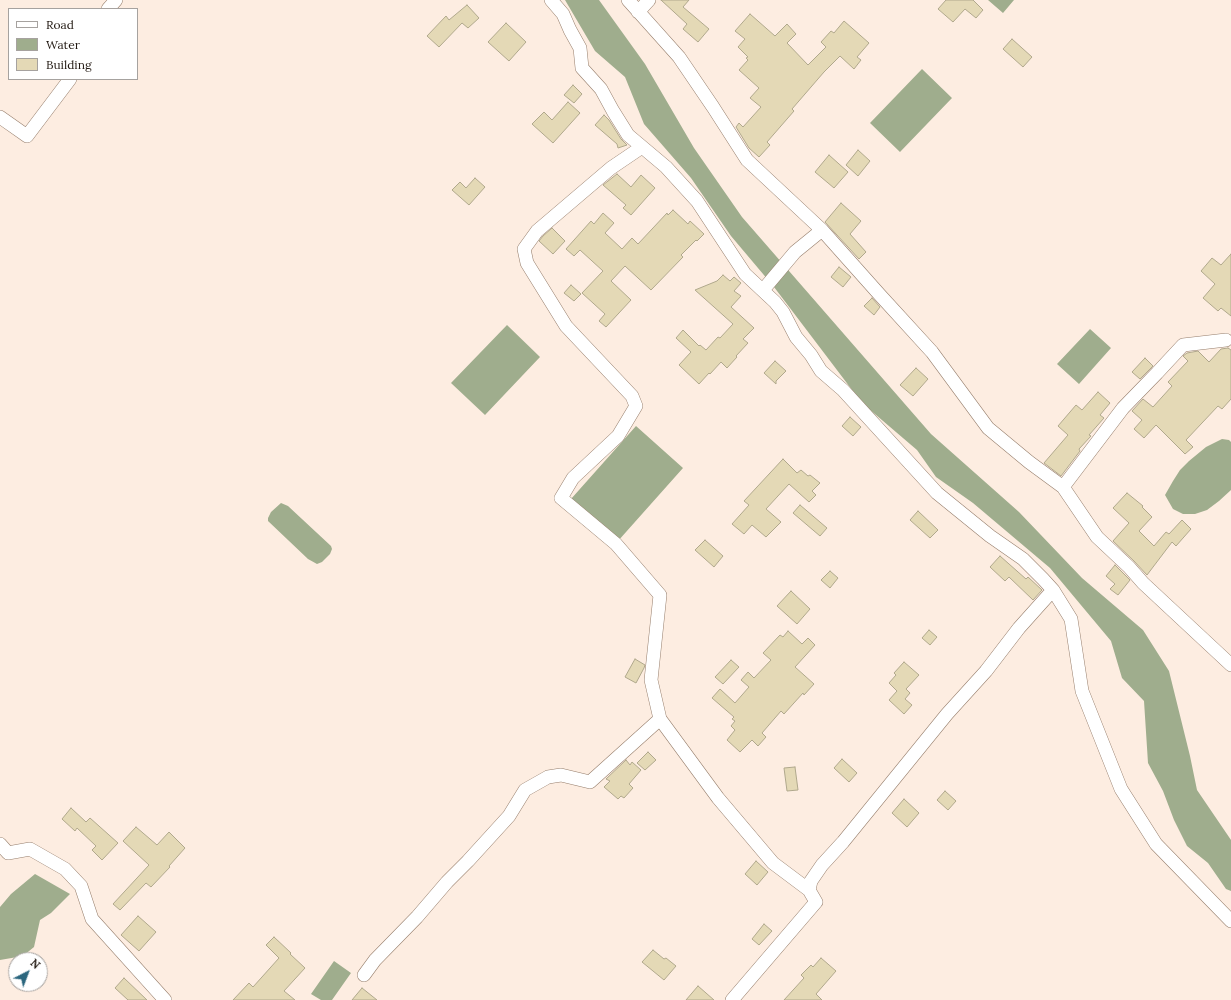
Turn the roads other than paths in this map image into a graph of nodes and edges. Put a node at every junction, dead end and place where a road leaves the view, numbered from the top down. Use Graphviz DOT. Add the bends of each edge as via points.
graph roads {
  1 [pos="116,0"];
  2 [pos="551,0"];
  3 [pos="628,0"];
  4 [pos="649,0"];
  5 [pos="109,8"];
  6 [pos="638,12"];
  7 [pos="69,80"];
  8 [pos="0,117"];
  9 [pos="642,147"];
  10 [pos="822,230"];
  11 [pos="764,288"];
  12 [pos="1226,340"];
  13 [pos="1063,487"];
  14 [pos="1053,590"];
  15 [pos="1231,665"];
  16 [pos="660,719"];
  17 [pos="0,844"];
  18 [pos="809,890"];
  19 [pos="1231,921"];
  20 [pos="364,975"];
  21 [pos="165,1000"];
  22 [pos="732,1000"];
  1 -- 5 [label="street"];
  2 -- 9 [label="street" via="563,14 580,48 582,68 601,89 628,135"];
  3 -- 6 [label="street"];
  4 -- 6 [label="street"];
  6 -- 10 [label="street" via="679,57 747,160"];
  7 -- 8 [label="street" via="27,136"];
  9 -- 11 [label="street" via="666,167 697,201 745,274"];
  9 -- 16 [label="street" via="611,168 537,231 524,249 527,263 566,326 632,396 636,406 618,436 573,478 561,498 616,544 660,594 652,680"];
  10 -- 11 [label="street" via="795,252"];
  10 -- 13 [label="street" via="932,352 988,428"];
  11 -- 14 [label="street" via="783,312 796,337 820,371 843,390 937,493 1023,559"];
  12 -- 13 [label="street" via="1182,345 1123,408"];
  13 -- 15 [label="street" via="1097,537"];
  14 -- 18 [label="street" via="822,865 811,880"];
  14 -- 19 [label="street" via="1071,619 1082,691 1121,789 1156,844"];
  16 -- 18 [label="street" via="718,798 773,863"];
  16 -- 20 [label="street" via="590,782 561,775 548,777 525,790 509,816"];
  17 -- 21 [label="street" via="8,853 30,849 65,869 81,886 92,919"];
  18 -- 22 [label="street" via="816,902"];
}
